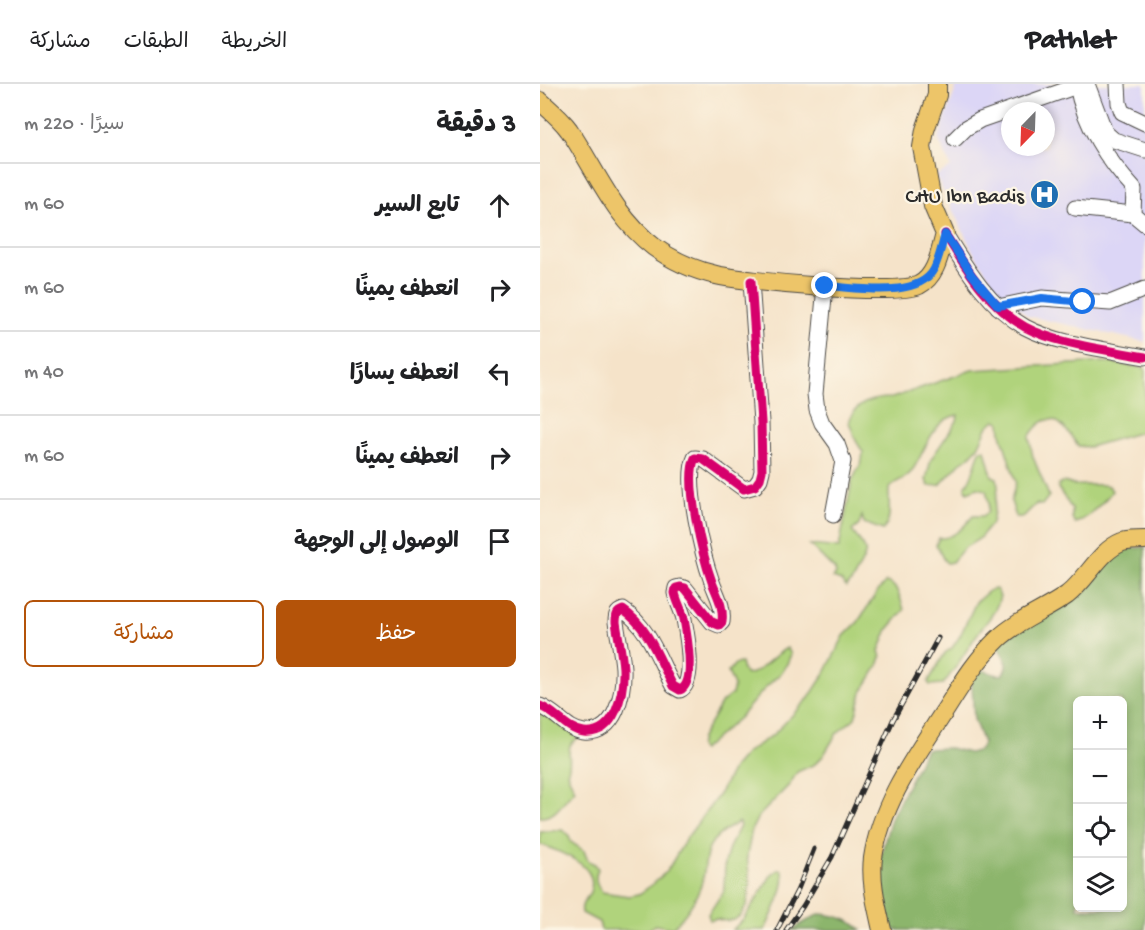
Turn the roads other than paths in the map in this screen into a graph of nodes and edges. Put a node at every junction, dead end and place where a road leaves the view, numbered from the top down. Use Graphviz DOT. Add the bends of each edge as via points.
graph roads {
  1 [pos="937,84"];
  2 [pos="1118,84"];
  3 [pos="1081,85"];
  4 [pos="540,101"];
  5 [pos="1145,123"];
  6 [pos="955,139"];
  7 [pos="1145,150"];
  8 [pos="1075,208"];
  9 [pos="1139,219"];
  10 [pos="945,234"];
  11 [pos="751,281"];
  12 [pos="825,286"];
  13 [pos="1145,289"];
  14 [pos="998,306"];
  15 [pos="1145,357"];
  16 [pos="833,515"];
  17 [pos="1145,540"];
  18 [pos="540,706"];
  19 [pos="882,930"];
  1 -- 10 [label="main road" via="922,147 933,206"];
  2 -- 5 [label="street" via="1122,111"];
  3 -- 6 [label="street" via="980,120"];
  3 -- 7 [label="street" via="1105,132 1114,140"];
  3 -- 9 [label="street" via="1079,97 1088,123 1116,170 1134,189"];
  4 -- 11 [label="main road" via="568,128 612,201 655,248 695,268"];
  8 -- 9 [label="street"];
  10 -- 12 [label="main road" via="934,270 919,285 885,289"];
  10 -- 14 [label="street"];
  11 -- 12 [label="main road"];
  11 -- 18 [label="street" via="761,422 760,479 755,486 744,489 703,459 695,458 692,467 702,548 723,608 722,622 712,622 685,588 676,588 689,670 686,685 680,690 673,687 650,639 628,613 619,611 616,622 623,674 611,720 603,728 584,732"];
  12 -- 16 [label="street" via="815,394 817,410 843,461"];
  13 -- 14 [label="street" via="1110,303 1042,298"];
  14 -- 15 [label="street" via="1032,330"];
  17 -- 19 [label="main road" via="1128,541 1105,554 1067,595 1000,637 968,676 904,774 884,819 872,866"];
}
